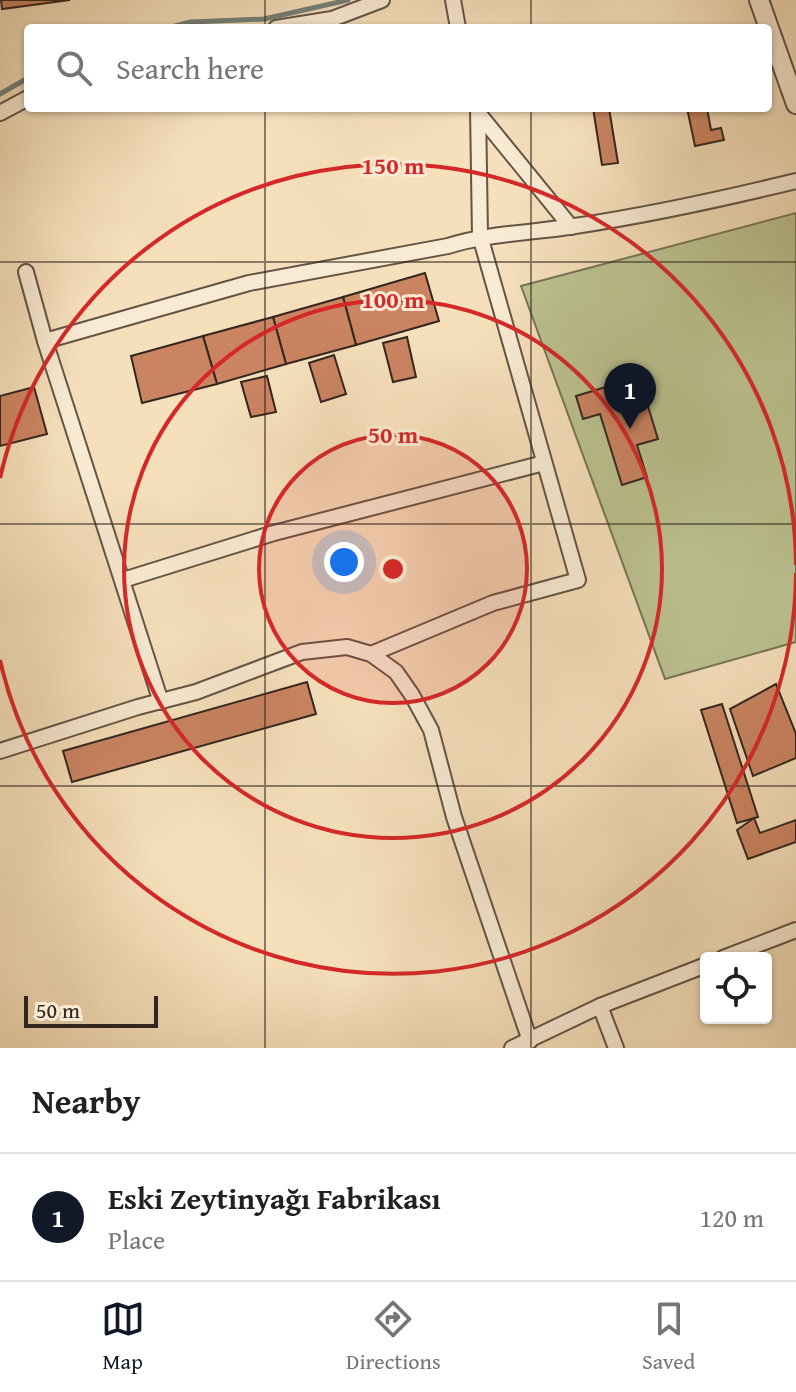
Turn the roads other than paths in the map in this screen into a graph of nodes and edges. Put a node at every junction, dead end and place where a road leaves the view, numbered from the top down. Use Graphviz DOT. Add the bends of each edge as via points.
graph roads {
  1 [pos="382,0"];
  2 [pos="453,0"];
  3 [pos="759,0"];
  4 [pos="301,24"];
  5 [pos="457,24"];
  6 [pos="768,24"];
  7 [pos="772,37"];
  8 [pos="24,100"];
  9 [pos="796,104"];
  10 [pos="478,112"];
  11 [pos="479,112"];
  12 [pos="0,113"];
  13 [pos="796,181"];
  14 [pos="571,227"];
  15 [pos="480,236"];
  16 [pos="26,272"];
  17 [pos="45,341"];
  18 [pos="544,463"];
  19 [pos="123,580"];
  20 [pos="371,654"];
  21 [pos="161,702"];
  22 [pos="0,751"];
  23 [pos="796,930"];
  24 [pos="739,952"];
  25 [pos="700,967"];
  26 [pos="600,1006"];
  27 [pos="530,1041"];
  28 [pos="512,1048"];
  29 [pos="616,1048"];
  1 -- 4 [label="street" via="332,19"];
  2 -- 5 [label="street"];
  3 -- 6 [label="street"];
  7 -- 9 [label="street"];
  8 -- 12 [label="street"];
  10 -- 15 [label="street"];
  11 -- 14 [label="street"];
  13 -- 14 [label="street"];
  14 -- 15 [label="street"];
  15 -- 17 [label="street" via="249,283"];
  15 -- 18 [label="street"];
  16 -- 17 [label="street"];
  17 -- 19 [label="street"];
  18 -- 19 [label="street" via="274,533"];
  18 -- 20 [label="street" via="578,580 493,603"];
  19 -- 21 [label="street"];
  20 -- 21 [label="street" via="347,647 302,652"];
  20 -- 27 [label="street" via="396,672 431,730 454,817"];
  21 -- 22 [label="street"];
  23 -- 24 [label="street"];
  25 -- 26 [label="street"];
  26 -- 27 [label="street"];
  26 -- 29 [label="street"];
  27 -- 28 [label="street"];
}
